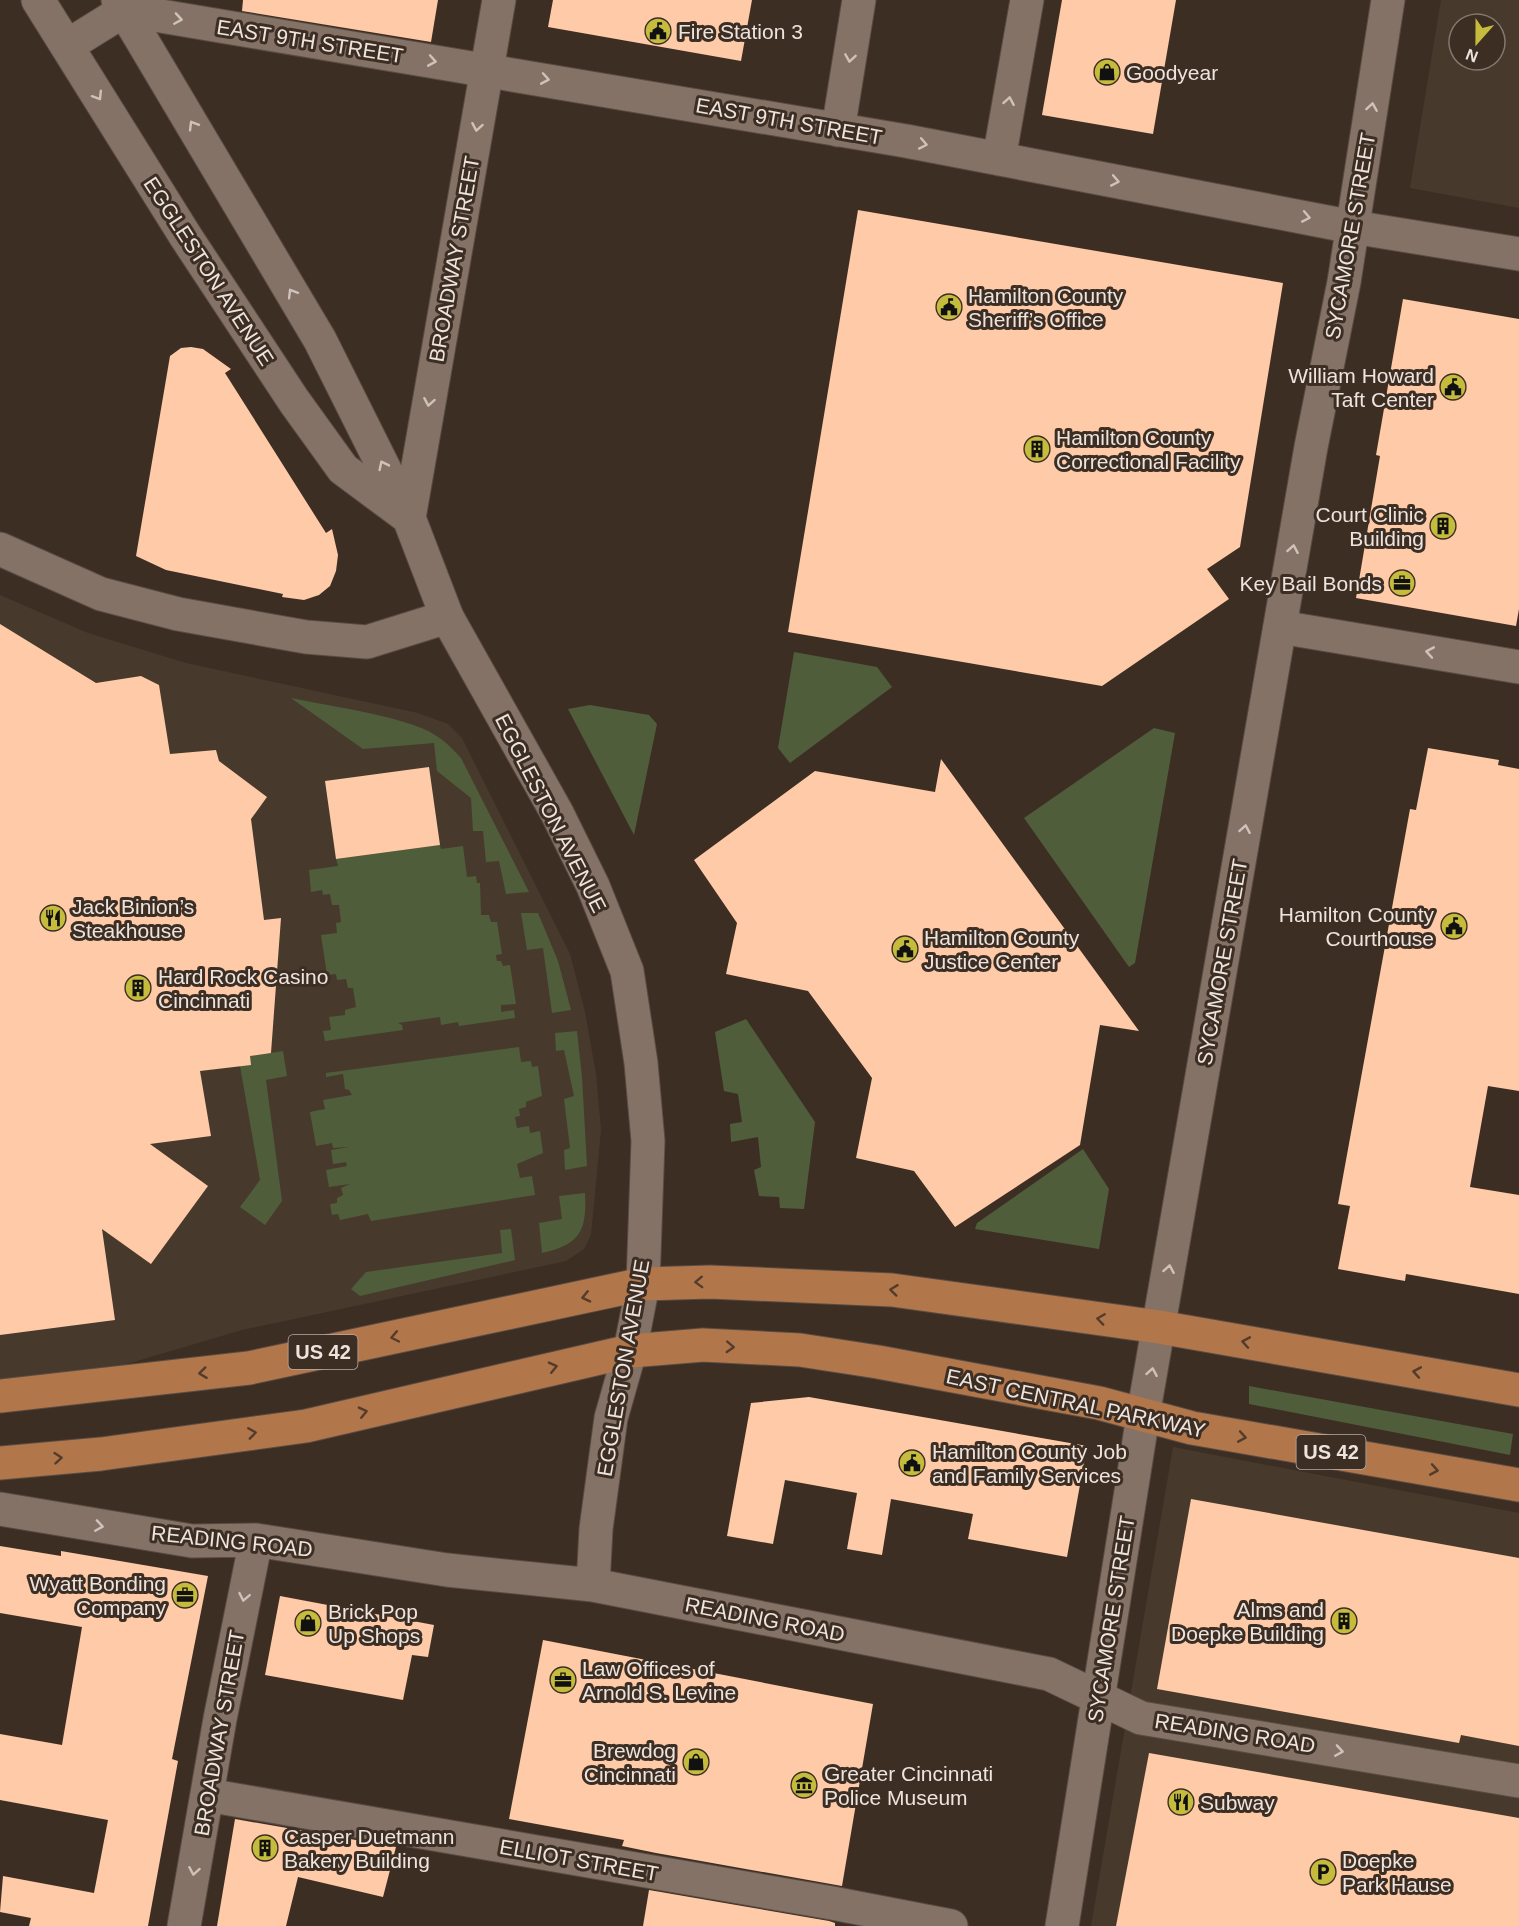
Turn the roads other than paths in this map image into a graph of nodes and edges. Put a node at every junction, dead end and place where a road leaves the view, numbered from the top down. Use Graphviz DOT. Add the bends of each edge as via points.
graph roads {
  1 [pos="38,0"];
  2 [pos="499,0"];
  3 [pos="859,0"];
  4 [pos="1027,0"];
  5 [pos="1388,0"];
  6 [pos="122,5"];
  7 [pos="67,46"];
  8 [pos="487,69"];
  9 [pos="838,130"];
  10 [pos="999,159"];
  11 [pos="1353,226"];
  12 [pos="1519,254"];
  13 [pos="408,518"];
  14 [pos="0,549"];
  15 [pos="447,617"];
  16 [pos="1280,627"];
  17 [pos="1519,667"];
  18 [pos="643,1284"];
  19 [pos="1159,1327"];
  20 [pos="630,1351"];
  21 [pos="1519,1390"];
  22 [pos="0,1396"];
  23 [pos="1143,1416"];
  24 [pos="0,1463"];
  25 [pos="1519,1485"];
  26 [pos="0,1509"];
  27 [pos="256,1540"];
  28 [pos="593,1585"];
  29 [pos="1099,1698"];
  30 [pos="1519,1781"];
  31 [pos="207,1795"];
  32 [pos="184,1926"];
  33 [pos="951,1926"];
  34 [pos="1062,1926"];
  1 -- 7 [label="street, EGGLESTON AVENUE"];
  2 -- 8 [label="street, BROADWAY STREET"];
  3 -- 9 [label="street, one-way"];
  10 -- 4 [label="street, one-way"];
  11 -- 5 [label="street, SYCAMORE STREET, one-way"];
  6 -- 7 [label="street"];
  6 -- 8 [label="street, EAST 9TH STREET, one-way"];
  13 -- 6 [label="street, EGGLESTON AVENUE, one-way" via="321,340"];
  7 -- 13 [label="street, EGGLESTON AVENUE, one-way" via="294,401 343,468"];
  8 -- 9 [label="street, EAST 9TH STREET, one-way"];
  8 -- 13 [label="street, BROADWAY STREET, one-way"];
  9 -- 10 [label="street, EAST 9TH STREET, one-way"];
  10 -- 11 [label="street, EAST 9TH STREET, one-way"];
  11 -- 12 [label="street, EAST 9TH STREET"];
  16 -- 11 [label="street, SYCAMORE STREET, one-way"];
  13 -- 15 [label="street, EGGLESTON AVENUE"];
  14 -- 15 [label="street" via="101,594 178,615 306,637 367,642"];
  15 -- 18 [label="street, EGGLESTON AVENUE" via="557,813 593,886 627,971 648,1142"];
  17 -- 16 [label="street, one-way"];
  19 -- 16 [label="street, SYCAMORE STREET, one-way"];
  19 -- 18 [label="main road, US 42, one-way" via="892,1290 710,1282"];
  18 -- 20 [label="street, EGGLESTON AVENUE"];
  18 -- 22 [label="main road, US 42, one-way" via="249,1368"];
  21 -- 19 [label="main road, US 42, one-way"];
  23 -- 19 [label="street, SYCAMORE STREET, one-way"];
  20 -- 23 [label="main road, EAST CENTRAL PARKWAY / US 42, one-way" via="703,1346 801,1350 1099,1404"];
  24 -- 20 [label="main road, US 42, one-way" via="101,1454 306,1425"];
  20 -- 28 [label="street, EGGLESTON AVENUE" via="611,1418 596,1528"];
  23 -- 25 [label="main road, EAST CENTRAL PARKWAY / US 42, one-way"];
  23 -- 29 [label="street, SYCAMORE STREET"];
  26 -- 27 [label="street, READING ROAD, one-way" via="192,1541"];
  27 -- 28 [label="street, READING ROAD" via="447,1570"];
  27 -- 31 [label="street, BROADWAY STREET, one-way"];
  28 -- 29 [label="street, READING ROAD" via="1049,1674"];
  29 -- 30 [label="street, READING ROAD, one-way" via="1141,1718"];
  29 -- 34 [label="street, SYCAMORE STREET"];
  31 -- 32 [label="street, BROADWAY STREET, one-way"];
  31 -- 33 [label="street, ELLIOT STREET"];
}
